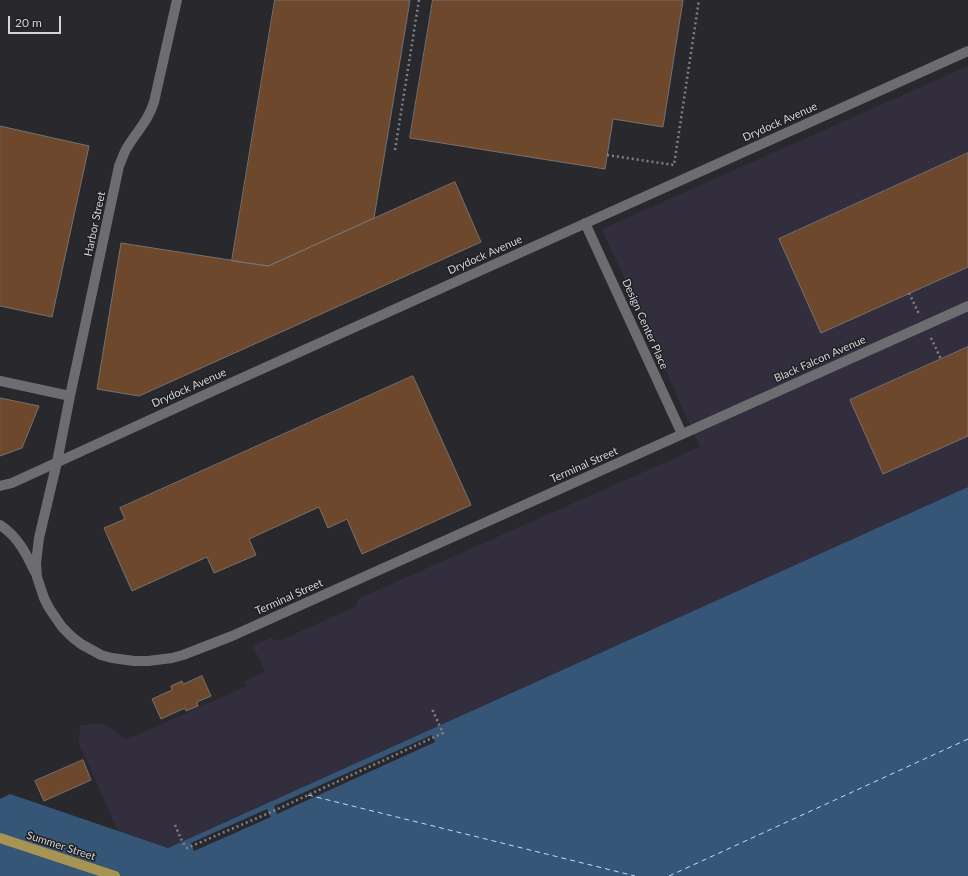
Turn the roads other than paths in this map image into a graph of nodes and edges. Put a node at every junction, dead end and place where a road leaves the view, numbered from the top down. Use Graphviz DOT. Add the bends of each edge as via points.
graph roads {
  1 [pos="177,0"];
  2 [pos="968,51"];
  3 [pos="585,223"];
  4 [pos="968,306"];
  5 [pos="0,381"];
  6 [pos="70,396"];
  7 [pos="682,434"];
  8 [pos="57,462"];
  9 [pos="12,483"];
  10 [pos="0,486"];
  11 [pos="0,493"];
  12 [pos="0,525"];
  13 [pos="37,577"];
  14 [pos="0,838"];
  15 [pos="115,876"];
  1 -- 6 [label="street, Harbor Street" via="153,108 128,145 119,166"];
  2 -- 3 [label="street, Drydock Avenue"];
  3 -- 7 [label="street, Design Center Place"];
  3 -- 8 [label="street, Drydock Avenue"];
  4 -- 7 [label="street, Black Falcon Avenue"];
  5 -- 6 [label="street"];
  6 -- 8 [label="street, Harbor Street"];
  7 -- 13 [label="street, Terminal Street" via="239,633 172,658 148,661 112,658 81,644 56,618 44,598"];
  8 -- 9 [label="street, Drydock Avenue"];
  8 -- 13 [label="street, Terminal Street" via="36,551"];
  9 -- 10 [label="street, Drydock Avenue"];
  9 -- 11 [label="street, Drydock Avenue"];
  12 -- 13 [label="street" via="14,536"];
  14 -- 15 [label="main road, Summer Street"];
}
